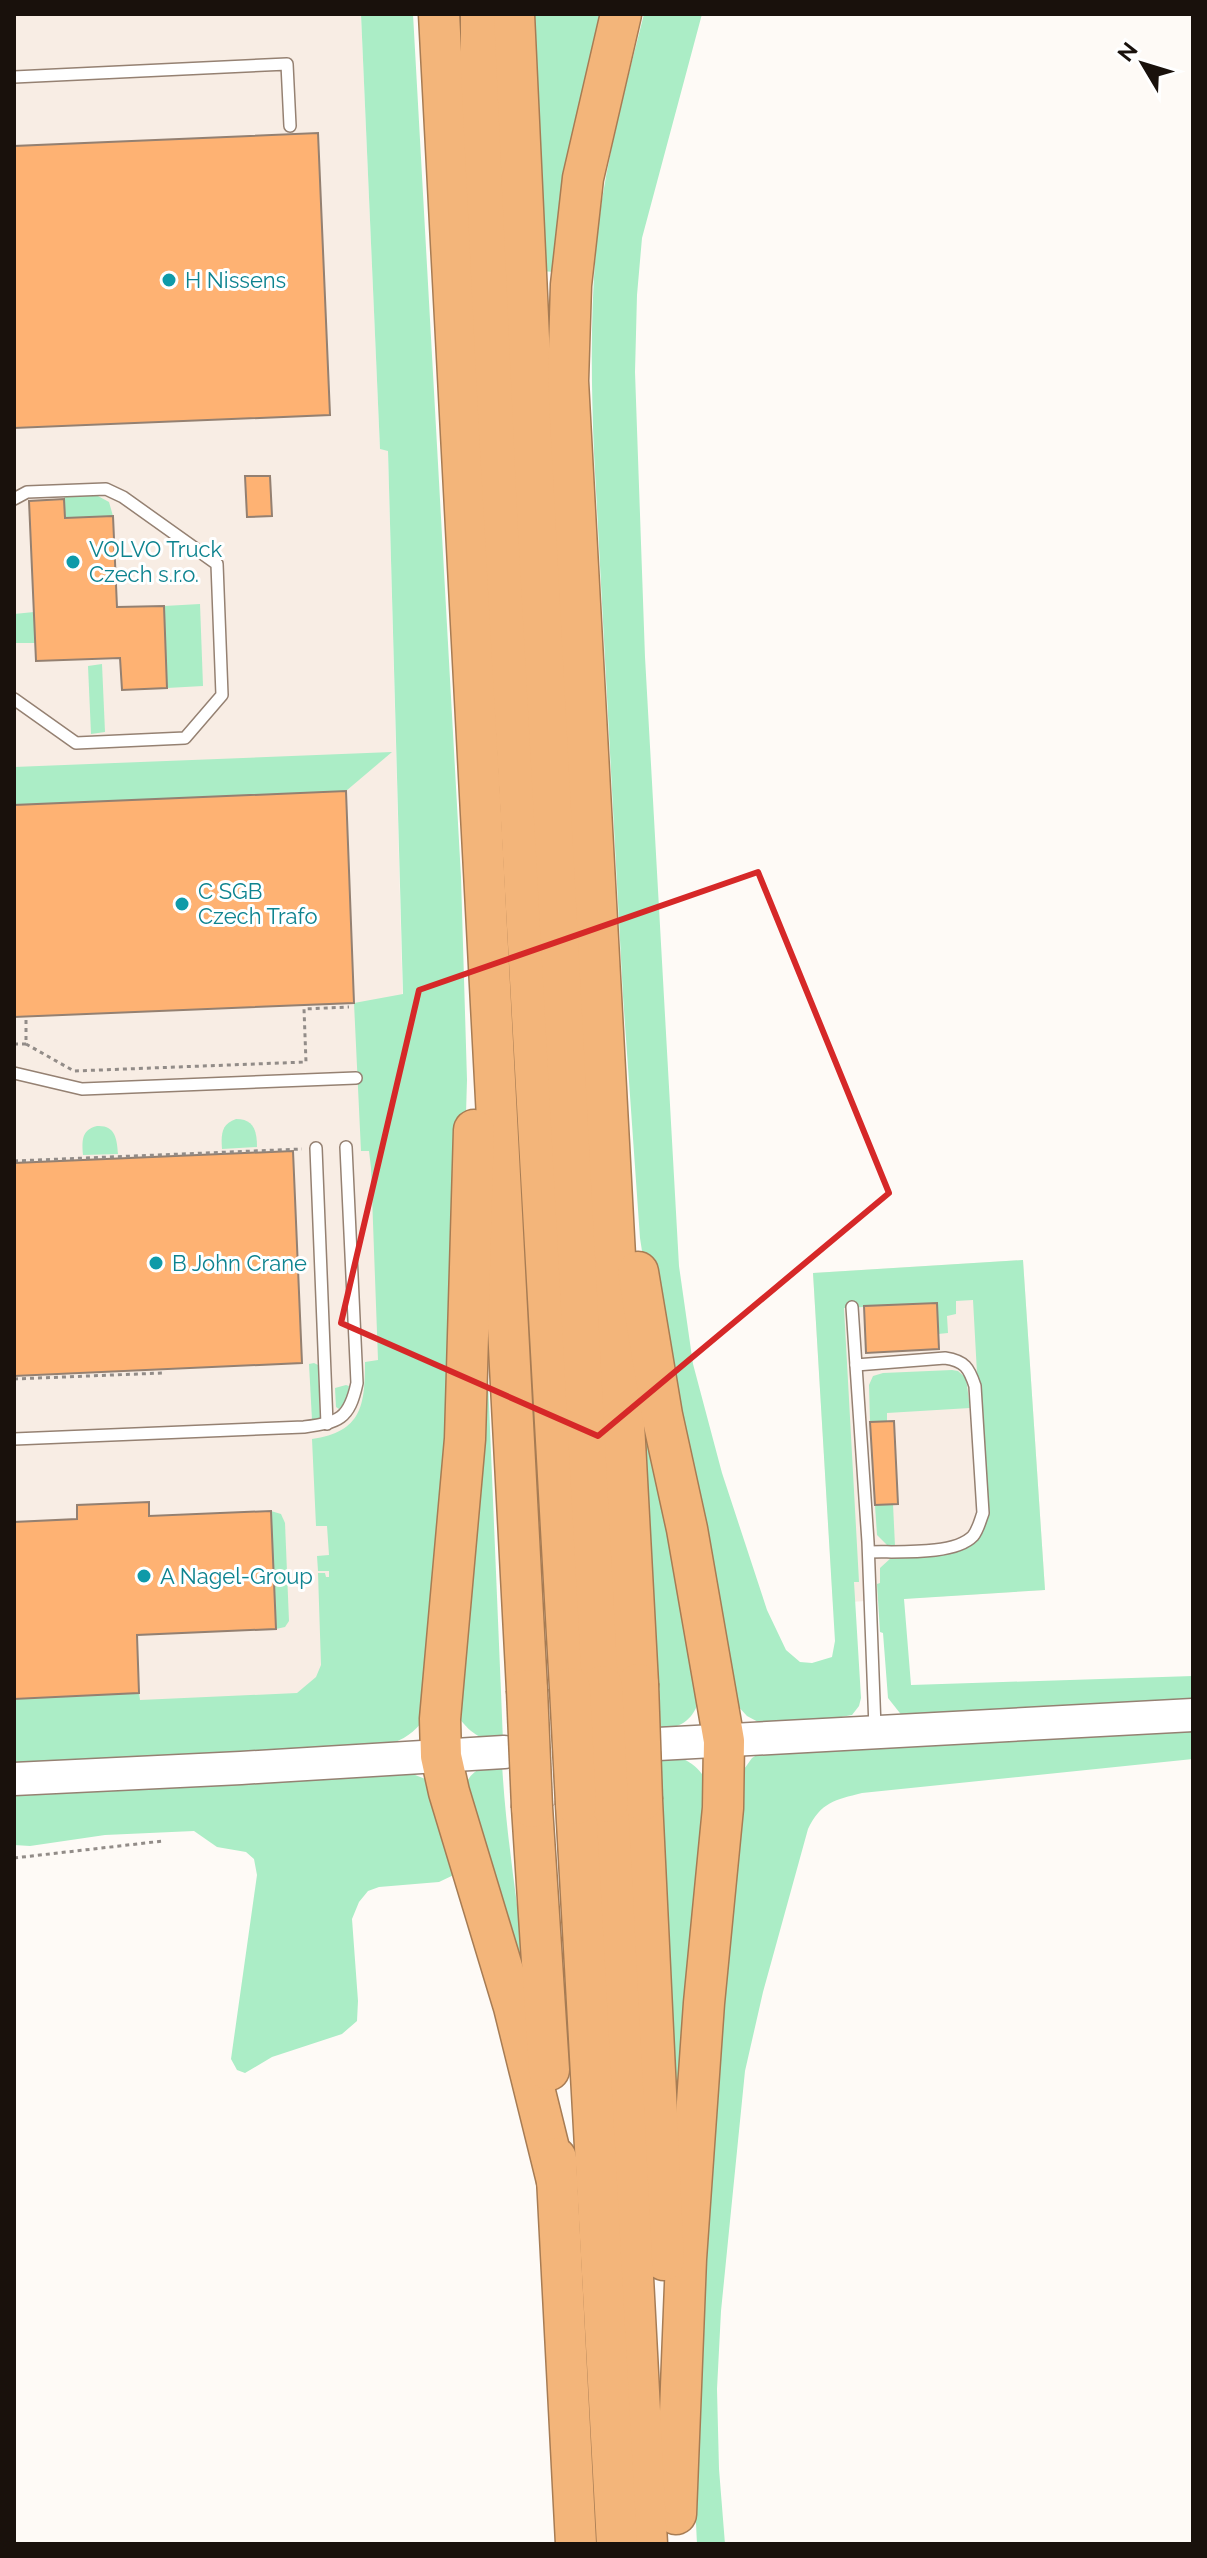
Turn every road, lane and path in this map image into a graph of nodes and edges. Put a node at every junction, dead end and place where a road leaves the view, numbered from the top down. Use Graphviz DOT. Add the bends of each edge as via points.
graph roads {
  1 [pos="439,14"];
  2 [pos="481,14"];
  3 [pos="514,14"];
  4 [pos="621,14"];
  5 [pos="14,77"];
  6 [pos="290,126"];
  7 [pos="14,499"];
  8 [pos="14,699"];
  9 [pos="481,834"];
  10 [pos="349,1007"];
  11 [pos="26,1018"];
  12 [pos="14,1044"];
  13 [pos="26,1044"];
  14 [pos="14,1073"];
  15 [pos="356,1078"];
  16 [pos="607,1099"];
  17 [pos="346,1147"];
  18 [pos="316,1148"];
  19 [pos="14,1161"];
  20 [pos="852,1307"];
  21 [pos="856,1365"];
  22 [pos="162,1373"];
  23 [pos="14,1379"];
  24 [pos="327,1424"];
  25 [pos="14,1439"];
  26 [pos="869,1552"];
  27 [pos="603,1686"];
  28 [pos="1193,1715"];
  29 [pos="875,1733"];
  30 [pos="724,1741"];
  31 [pos="658,1744"];
  32 [pos="504,1752"];
  33 [pos="441,1756"];
  34 [pos="14,1779"];
  35 [pos="609,1802"];
  36 [pos="163,1841"];
  37 [pos="14,1858"];
  38 [pos="558,2185"];
  39 [pos="677,2529"];
  40 [pos="576,2544"];
  41 [pos="617,2544"];
  42 [pos="647,2544"];
  1 -- 9 [label="highway"];
  2 -- 27 [label="highway" via="498,411"];
  3 -- 27 [label="highway"];
  4 -- 16 [label="highway" via="583,178 571,285 568,381"];
  5 -- 6 [label="lane" via="287,64"];
  7 -- 8 [label="lane" via="27,492 106,489 217,564 222,695 185,738 76,743"];
  9 -- 33 [label="highway" via="465,1439"];
  9 -- 38 [label="highway, bridge" via="532,1807"];
  10 -- 13 [label="path" via="304,1009 306,1062 74,1071"];
  11 -- 13 [label="path"];
  12 -- 13 [label="path"];
  14 -- 15 [label="lane" via="82,1089"];
  16 -- 27 [label="highway"];
  16 -- 30 [label="highway"];
  17 -- 24 [label="lane" via="357,1383 346,1412"];
  18 -- 19 [label="path"];
  18 -- 24 [label="lane"];
  20 -- 21 [label="lane"];
  21 -- 26 [label="lane"];
  21 -- 26 [label="lane" via="958,1360 969,1369 975,1386 983,1513 979,1527 960,1545"];
  22 -- 23 [label="path"];
  24 -- 25 [label="lane"];
  26 -- 29 [label="lane"];
  27 -- 35 [label="highway, bridge"];
  27 -- 35 [label="highway, bridge"];
  28 -- 29 [label="main road"];
  29 -- 30 [label="main road"];
  30 -- 31 [label="main road"];
  30 -- 39 [label="highway" via="686,2259"];
  32 -- 33 [label="main road"];
  33 -- 34 [label="main road"];
  33 -- 38 [label="highway" via="514,2007"];
  35 -- 39 [label="highway"];
  35 -- 41 [label="highway"];
  35 -- 42 [label="highway"];
  36 -- 37 [label="path"];
  38 -- 40 [label="highway"];
}
